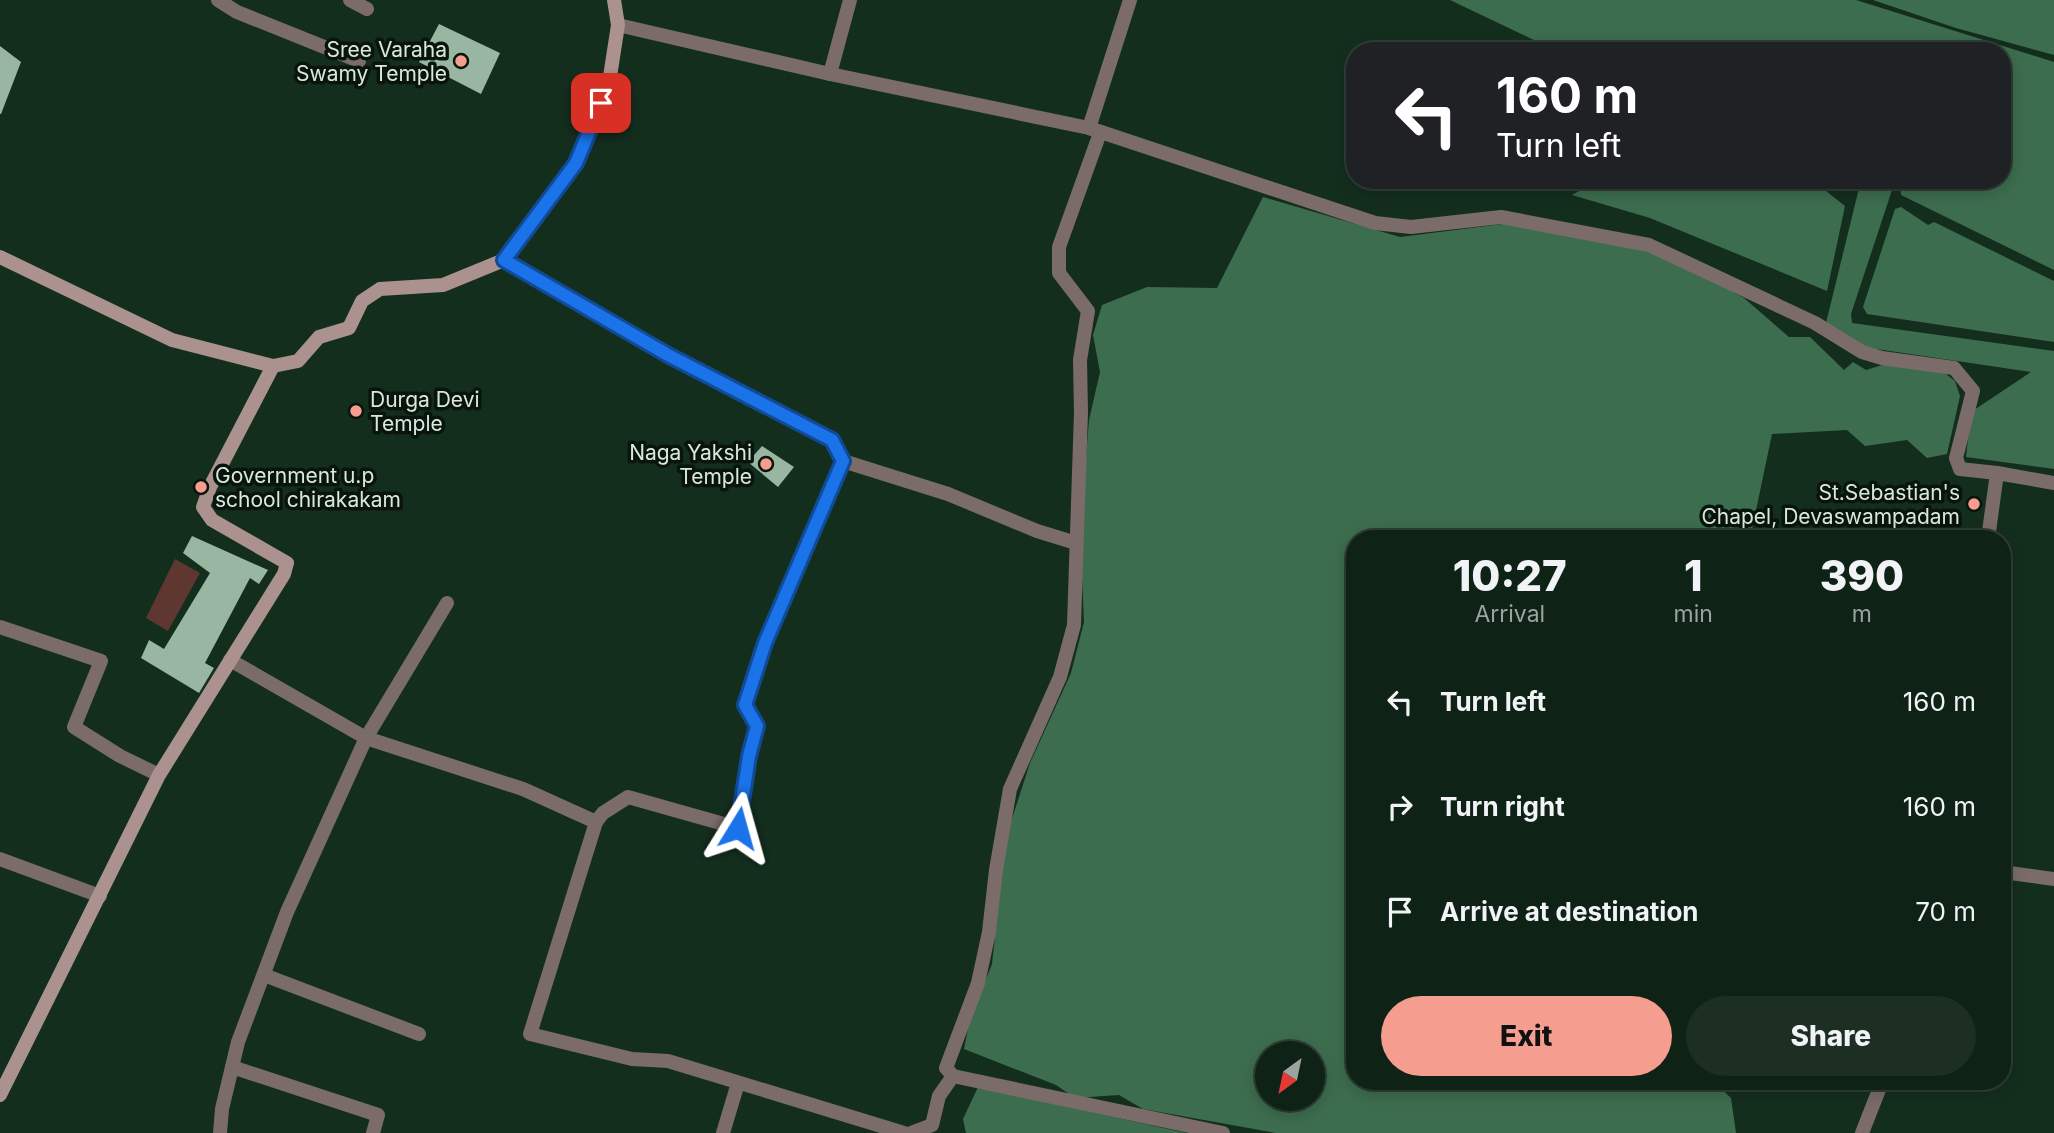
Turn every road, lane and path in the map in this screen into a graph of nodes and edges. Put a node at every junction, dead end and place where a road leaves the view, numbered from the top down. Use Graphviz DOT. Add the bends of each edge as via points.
graph roads {
  1 [pos="218,0"];
  2 [pos="350,0"];
  3 [pos="614,0"];
  4 [pos="850,0"];
  5 [pos="1130,0"];
  6 [pos="367,9"];
  7 [pos="618,25"];
  8 [pos="359,61"];
  9 [pos="830,74"];
  10 [pos="1094,130"];
  11 [pos="0,257"];
  12 [pos="504,260"];
  13 [pos="273,366"];
  14 [pos="843,461"];
  15 [pos="1997,473"];
  16 [pos="2054,483"];
  17 [pos="1989,530"];
  18 [pos="1076,543"];
  19 [pos="447,603"];
  20 [pos="0,627"];
  21 [pos="230,660"];
  22 [pos="366,738"];
  23 [pos="159,775"];
  24 [pos="596,822"];
  25 [pos="0,859"];
  26 [pos="2011,873"];
  27 [pos="2054,879"];
  28 [pos="100,896"];
  29 [pos="264,975"];
  30 [pos="419,1034"];
  31 [pos="232,1067"];
  32 [pos="953,1076"];
  33 [pos="738,1083"];
  34 [pos="1879,1090"];
  35 [pos="0,1095"];
  36 [pos="220,1133"];
  37 [pos="373,1133"];
  38 [pos="723,1133"];
  39 [pos="904,1133"];
  40 [pos="911,1133"];
  41 [pos="1223,1133"];
  42 [pos="1861,1133"];
  1 -- 8 [label="street"];
  2 -- 6 [label="street"];
  3 -- 7 [label="street"];
  4 -- 9 [label="street"];
  5 -- 10 [label="street"];
  7 -- 9 [label="street"];
  7 -- 12 [label="street" via="609,83 576,163"];
  9 -- 10 [label="street"];
  10 -- 15 [label="street" via="1375,223 1411,227 1501,217 1649,245 1815,323 1862,352 1954,368 1973,391 1956,458 1959,469"];
  10 -- 18 [label="street" via="1059,247 1059,273 1088,311 1080,360"];
  11 -- 13 [label="street" via="172,340"];
  12 -- 13 [label="street" via="443,285 380,289 362,301 349,328 319,337 298,361"];
  12 -- 14 [label="street" via="668,355 832,440"];
  13 -- 21 [label="street" via="203,507 212,520 287,563"];
  14 -- 18 [label="street" via="948,494"];
  14 -- 24 [label="street" via="765,643 745,705 757,726 738,828 628,797"];
  15 -- 16 [label="street"];
  15 -- 17 [label="street"];
  18 -- 32 [label="street" via="1074,625 1060,677 1010,789 978,983 946,1068"];
  19 -- 22 [label="street"];
  20 -- 23 [label="street" via="101,661 74,727"];
  21 -- 22 [label="street"];
  21 -- 23 [label="street"];
  22 -- 24 [label="street" via="523,789"];
  22 -- 29 [label="street" via="324,825"];
  23 -- 28 [label="street"];
  24 -- 33 [label="street" via="530,1034 632,1059 668,1060"];
  25 -- 28 [label="street"];
  26 -- 27 [label="street"];
  28 -- 35 [label="street"];
  29 -- 30 [label="street"];
  29 -- 31 [label="street"];
  31 -- 36 [label="street"];
  31 -- 37 [label="street" via="378,1115"];
  32 -- 40 [label="street" via="939,1096 932,1125"];
  32 -- 41 [label="street"];
  33 -- 38 [label="street"];
  33 -- 39 [label="street"];
  34 -- 42 [label="street"];
}
